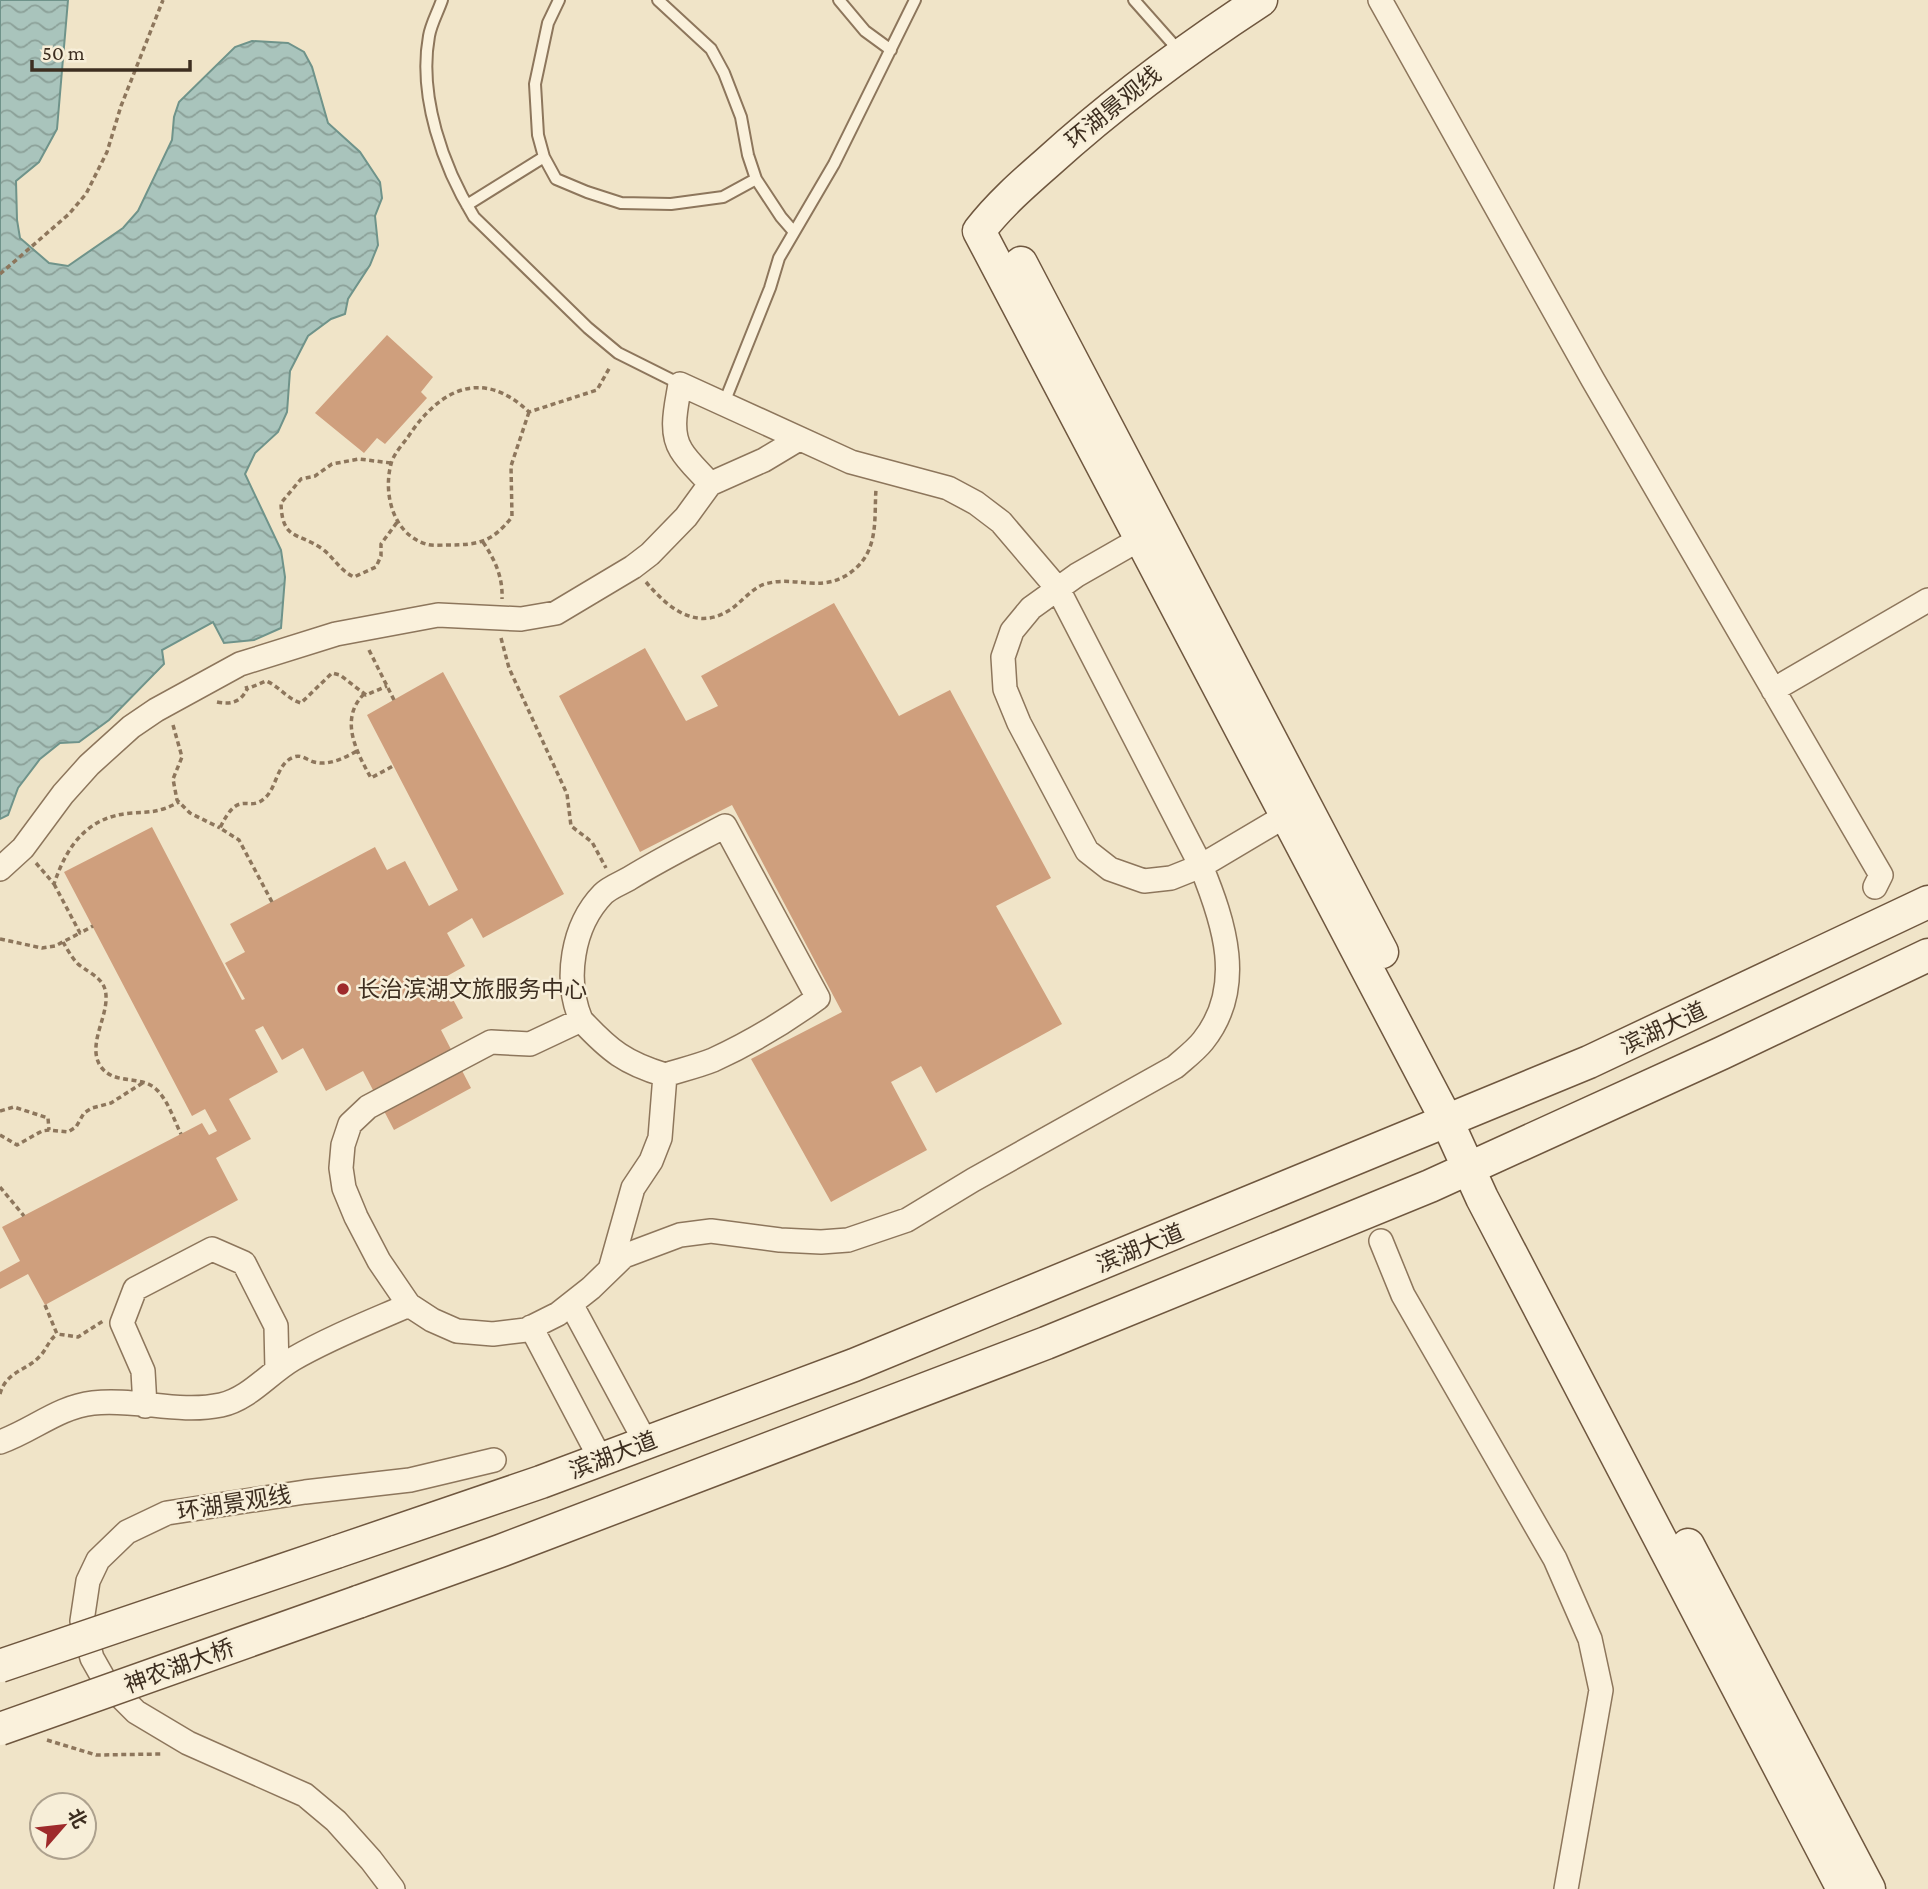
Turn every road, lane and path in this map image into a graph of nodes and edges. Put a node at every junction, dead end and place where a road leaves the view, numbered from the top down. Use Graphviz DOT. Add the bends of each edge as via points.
graph roads {
  1 [pos="163,0"];
  2 [pos="442,0"];
  3 [pos="559,0"];
  4 [pos="658,0"];
  5 [pos="839,0"];
  6 [pos="915,0"];
  7 [pos="1134,0"];
  8 [pos="1261,0"];
  9 [pos="1380,0"];
  10 [pos="891,50"];
  11 [pos="1181,54"];
  12 [pos="544,156"];
  13 [pos="756,179"];
  14 [pos="467,205"];
  15 [pos="794,232"];
  16 [pos="0,274"];
  17 [pos="618,353"];
  18 [pos="680,384"];
  19 [pos="724,403"];
  20 [pos="529,412"];
  21 [pos="799,439"];
  22 [pos="391,463"];
  23 [pos="877,469"];
  24 [pos="710,484"];
  25 [pos="398,522"];
  26 [pos="1150,533"];
  27 [pos="483,542"];
  28 [pos="633,567"];
  29 [pos="1058,589"];
  30 [pos="1928,600"];
  31 [pos="501,618"];
  32 [pos="358,630"];
  33 [pos="235,666"];
  34 [pos="387,686"];
  35 [pos="1773,690"];
  36 [pos="364,694"];
  37 [pos="394,700"];
  38 [pos="166,705"];
  39 [pos="357,751"];
  40 [pos="393,766"];
  41 [pos="179,802"];
  42 [pos="1295,810"];
  43 [pos="220,828"];
  44 [pos="23,848"];
  45 [pos="1201,866"];
  46 [pos="0,869"];
  47 [pos="54,884"];
  48 [pos="615,886"];
  49 [pos="1875,887"];
  50 [pos="272,902"];
  51 [pos="1928,902"];
  52 [pos="93,926"];
  53 [pos="80,933"];
  54 [pos="0,939"];
  55 [pos="63,942"];
  56 [pos="1928,955"];
  57 [pos="581,1020"];
  58 [pos="665,1075"];
  59 [pos="144,1082"];
  60 [pos="0,1111"];
  61 [pos="1457,1117"];
  62 [pos="49,1130"];
  63 [pos="181,1134"];
  64 [pos="0,1135"];
  65 [pos="1478,1164"];
  66 [pos="0,1187"];
  67 [pos="24,1216"];
  68 [pos="1381,1241"];
  69 [pos="611,1266"];
  70 [pos="571,1304"];
  71 [pos="45,1305"];
  72 [pos="409,1305"];
  73 [pos="124,1318"];
  74 [pos="531,1327"];
  75 [pos="57,1335"];
  76 [pos="277,1370"];
  77 [pos="0,1394"];
  78 [pos="145,1406"];
  79 [pos="0,1442"];
  80 [pos="646,1443"];
  81 [pos="494,1460"];
  82 [pos="601,1460"];
  83 [pos="358,1602"];
  84 [pos="0,1666"];
  85 [pos="0,1729"];
  86 [pos="35,1737"];
  87 [pos="196,1746"];
  88 [pos="393,1889"];
  89 [pos="1566,1889"];
  90 [pos="1843,1889"];
  91 [pos="1869,1889"];
  1 -- 16 [label="path" via="107,152 86,194"];
  2 -- 14 [label="lane" via="429,35 426,88 443,153"];
  3 -- 12 [label="lane" via="548,23 535,84"];
  4 -- 13 [label="lane" via="718,61 741,117"];
  5 -- 10 [label="lane" via="865,31"];
  6 -- 10 [label="lane"];
  7 -- 11 [label="lane"];
  8 -- 11 [label="main road, 环湖景观线"];
  9 -- 35 [label="street"];
  10 -- 15 [label="lane"];
  11 -- 26 [label="main road, 环湖景观线" via="1100,116 987,222"];
  12 -- 13 [label="lane" via="556,178 621,203 671,204 723,197"];
  12 -- 14 [label="lane"];
  13 -- 15 [label="lane"];
  14 -- 17 [label="lane" via="474,217"];
  15 -- 19 [label="lane" via="779,258"];
  17 -- 18 [label="lane"];
  17 -- 20 [label="path" via="597,390"];
  18 -- 19 [label="street"];
  18 -- 24 [label="street" via="676,438"];
  19 -- 21 [label="street"];
  20 -- 22 [label="path" via="506,393 490,388 471,386 453,392 414,427"];
  20 -- 27 [label="path" via="511,466 512,517 500,532"];
  21 -- 23 [label="street"];
  21 -- 24 [label="street"];
  22 -- 25 [label="path" via="388,498"];
  22 -- 25 [label="path" via="344,461 301,479 281,503 281,518 290,533 320,548 354,577 376,567 381,544"];
  23 -- 28 [label="path" via="871,547 863,562 830,584 781,580 761,586 712,619 692,619 670,607"];
  23 -- 29 [label="street" via="948,488 976,503 1002,522"];
  24 -- 28 [label="street" via="685,517"];
  25 -- 27 [label="path" via="426,544"];
  26 -- 29 [label="street"];
  26 -- 42 [label="main road"];
  27 -- 31 [label="path" via="500,579"];
  28 -- 31 [label="street" via="556,613"];
  29 -- 45 [label="street"];
  29 -- 45 [label="street" via="1024,616 1012,631 1003,657 1005,689 1019,723 1087,851 1110,869 1144,881 1171,878"];
  30 -- 35 [label="street"];
  31 -- 32 [label="street" via="438,615"];
  31 -- 48 [label="path" via="501,644 509,668 567,794 571,826 592,842"];
  32 -- 33 [label="street"];
  32 -- 34 [label="path"];
  33 -- 36 [label="path" via="247,689 265,681 301,703 332,674"];
  33 -- 38 [label="street"];
  34 -- 36 [label="path"];
  34 -- 37 [label="path"];
  35 -- 49 [label="street" via="1881,875"];
  36 -- 39 [label="path" via="356,701 351,722"];
  38 -- 41 [label="path" via="182,757 173,779"];
  38 -- 44 [label="street" via="131,727 89,765"];
  39 -- 40 [label="path" via="371,778"];
  39 -- 43 [label="path" via="326,763 294,757 281,769 266,798 236,805"];
  41 -- 43 [label="path"];
  41 -- 47 [label="path" via="158,812 111,817 89,828 62,860"];
  42 -- 45 [label="street"];
  42 -- 61 [label="main road"];
  43 -- 50 [label="path" via="239,839"];
  44 -- 46 [label="street"];
  44 -- 47 [label="path"];
  45 -- 69 [label="street" via="1219,910 1228,960 1226,984 1218,1015 1203,1041 1175,1067 907,1220 883,1229 848,1240 821,1241 711,1231 680,1235 624,1256"];
  47 -- 53 [label="path"];
  48 -- 57 [label="street" via="587,914 577,937 573,986"];
  48 -- 58 [label="street" via="725,826 818,998 727,1053"];
  51 -- 61 [label="main road, 滨湖大道" via="1589,1062"];
  52 -- 53 [label="path"];
  53 -- 55 [label="path"];
  54 -- 55 [label="path" via="42,948"];
  55 -- 59 [label="path" via="78,964 101,979 105,988 97,1060 113,1077"];
  56 -- 65 [label="main road, 滨湖大道"];
  57 -- 58 [label="street" via="635,1066"];
  57 -- 72 [label="street" via="530,1044 491,1042 368,1107 350,1124 342,1145 344,1188 379,1261"];
  58 -- 69 [label="street" via="660,1138 633,1188"];
  59 -- 62 [label="path" via="111,1103 84,1113 68,1132"];
  59 -- 63 [label="path" via="157,1090"];
  60 -- 62 [label="path" via="14,1107 48,1118"];
  61 -- 65 [label="main road"];
  61 -- 80 [label="main road, 滨湖大道" via="854,1365"];
  62 -- 64 [label="path" via="17,1144"];
  65 -- 83 [label="main road, 滨湖大道" via="1046,1343"];
  65 -- 90 [label="main road"];
  65 -- 91 [label="main road" via="1514,1214"];
  66 -- 67 [label="path"];
  68 -- 89 [label="street" via="1403,1294 1555,1559 1590,1639 1601,1690"];
  69 -- 70 [label="street"];
  70 -- 74 [label="street"];
  70 -- 80 [label="street"];
  71 -- 75 [label="path"];
  72 -- 74 [label="street" via="457,1331 492,1334"];
  72 -- 76 [label="street" via="328,1340"];
  73 -- 75 [label="path" via="110,1316 78,1337"];
  73 -- 76 [label="street" via="135,1289 212,1249 244,1263 276,1326"];
  73 -- 78 [label="street" via="122,1323 143,1371"];
  74 -- 82 [label="street"];
  75 -- 77 [label="path" via="36,1361 6,1380"];
  76 -- 78 [label="street" via="238,1399 222,1405"];
  78 -- 79 [label="street" via="89,1404 63,1411"];
  80 -- 82 [label="main road, 滨湖大道"];
  81 -- 87 [label="street, 环湖景观线" via="410,1480 167,1513 127,1532 98,1560 88,1581 82,1621 92,1658 104,1681 136,1712"];
  82 -- 84 [label="main road, 滨湖大道, bridge"];
  83 -- 85 [label="main road, 神农湖大桥, bridge"];
  86 -- 87 [label="path" via="96,1755 172,1754"];
  87 -- 88 [label="street, 环湖景观线" via="304,1795 336,1821"];
}
